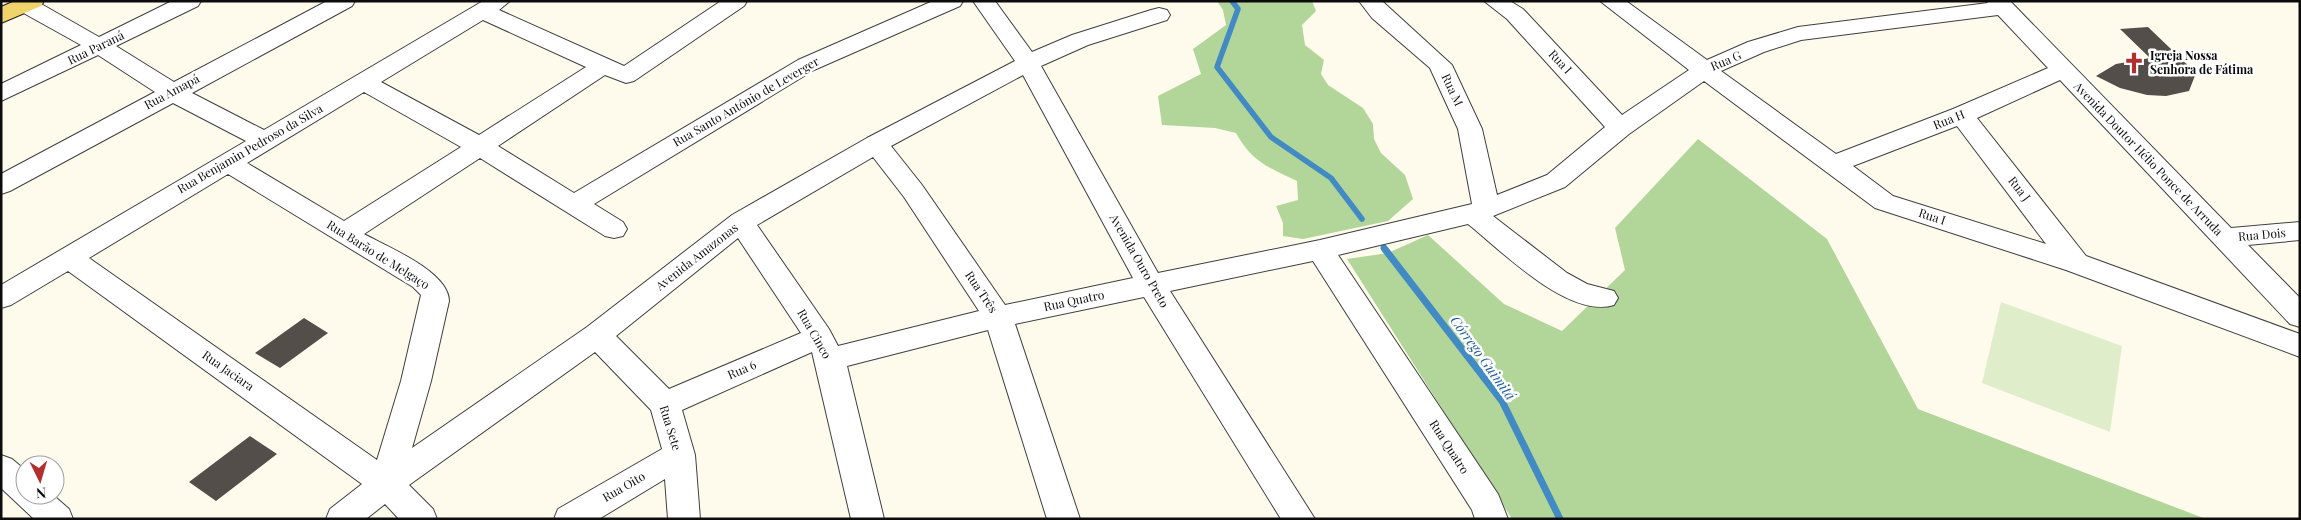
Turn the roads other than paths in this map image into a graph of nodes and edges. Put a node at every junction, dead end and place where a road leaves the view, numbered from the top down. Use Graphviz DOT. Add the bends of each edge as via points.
graph roads {
  1 [pos="190,1"];
  2 [pos="344,1"];
  3 [pos="952,1"];
  4 [pos="984,1"];
  5 [pos="1370,1"];
  6 [pos="1495,1"];
  7 [pos="1611,1"];
  8 [pos="30,3"];
  9 [pos="727,3"];
  10 [pos="2000,5"];
  11 [pos="490,6"];
  12 [pos="1159,15"];
  13 [pos="1,16"];
  14 [pos="99,46"];
  15 [pos="1028,63"];
  16 [pos="605,65"];
  17 [pos="1706,69"];
  18 [pos="2063,70"];
  19 [pos="365,83"];
  20 [pos="172,92"];
  21 [pos="1,94"];
  22 [pos="1962,115"];
  23 [pos="1620,128"];
  24 [pos="264,140"];
  25 [pos="876,144"];
  26 [pos="479,146"];
  27 [pos="227,162"];
  28 [pos="1834,164"];
  29 [pos="1,185"];
  30 [pos="575,204"];
  31 [pos="1479,211"];
  32 [pos="741,222"];
  33 [pos="614,229"];
  34 [pos="2300,231"];
  35 [pos="344,234"];
  36 [pos="2224,238"];
  37 [pos="1320,250"];
  38 [pos="69,258"];
  39 [pos="2076,263"];
  40 [pos="1150,285"];
  41 [pos="1,298"];
  42 [pos="1604,298"];
  43 [pos="2300,316"];
  44 [pos="998,317"];
  45 [pos="597,335"];
  46 [pos="2300,346"];
  47 [pos="824,348"];
  48 [pos="665,404"];
  49 [pos="679,455"];
  50 [pos="1,468"];
  51 [pos="15,481"];
  52 [pos="386,484"];
  53 [pos="42,505"];
  54 [pos="684,517"];
  55 [pos="57,519"];
  56 [pos="342,519"];
  57 [pos="421,519"];
  58 [pos="570,519"];
  59 [pos="868,519"];
  60 [pos="1064,519"];
  61 [pos="1299,519"];
  62 [pos="1492,519"];
  1 -- 14 [label="street, Rua Paraná"];
  2 -- 20 [label="street, Rua Amapá"];
  3 -- 30 [label="street, Rua Santo Antônio de Leverger" via="806,65"];
  4 -- 15 [label="street, Avenida Ouro Preto"];
  5 -- 31 [label="street, Rua M" via="1440,65 1470,129"];
  6 -- 23 [label="street, Rua I" via="1515,14"];
  7 -- 17 [label="street, Rua I"];
  8 -- 13 [label="main road"];
  8 -- 14 [label="street"];
  9 -- 16 [label="street" via="626,76"];
  10 -- 17 [label="street, Rua G" via="1798,34 1756,47"];
  10 -- 18 [label="street, Avenida Doutor Hélio Ponce de Arruda"];
  11 -- 16 [label="street"];
  11 -- 19 [label="street, Rua Benjamin Pedroso da Silva"];
  12 -- 15 [label="street, Avenida Amazonas" via="1080,40"];
  14 -- 20 [label="street"];
  14 -- 21 [label="street, Rua Paraná"];
  15 -- 25 [label="street, Avenida Amazonas"];
  15 -- 40 [label="street, Avenida Ouro Preto"];
  16 -- 26 [label="street"];
  17 -- 23 [label="street, Rua G"];
  17 -- 28 [label="street, Rua I"];
  18 -- 22 [label="street, Rua H"];
  18 -- 36 [label="street, Avenida Doutor Hélio Ponce de Arruda"];
  19 -- 24 [label="street, Rua Benjamin Pedroso da Silva"];
  19 -- 26 [label="street"];
  20 -- 24 [label="street"];
  20 -- 29 [label="street, Rua Amapá"];
  22 -- 28 [label="street, Rua H"];
  22 -- 39 [label="street, Rua J"];
  23 -- 31 [label="street, Rua G" via="1556,181"];
  24 -- 27 [label="street, Rua Benjamin Pedroso da Silva"];
  25 -- 32 [label="street, Avenida Amazonas"];
  25 -- 44 [label="street, Rua Três" via="913,191"];
  26 -- 30 [label="street"];
  26 -- 35 [label="street"];
  27 -- 35 [label="street, Rua Barão de Melgaço"];
  27 -- 38 [label="street, Rua Benjamin Pedroso da Silva"];
  28 -- 39 [label="street, Rua I" via="1884,202"];
  30 -- 33 [label="street"];
  31 -- 37 [label="street, Rua Quatro"];
  31 -- 42 [label="street" via="1557,280 1580,293"];
  32 -- 45 [label="street, Avenida Amazonas"];
  32 -- 47 [label="street, Rua Cinco"];
  34 -- 36 [label="street, Rua Dois"];
  35 -- 52 [label="street, Rua Barão de Melgaço" via="423,280 435,292 436,301 416,381"];
  36 -- 43 [label="street, Avenida Doutor Hélio Ponce de Arruda"];
  37 -- 40 [label="street, Rua Quatro"];
  37 -- 62 [label="street, Rua Quatro" via="1486,504"];
  38 -- 41 [label="street, Rua Benjamin Pedroso da Silva"];
  38 -- 52 [label="street, Rua Jaciara"];
  39 -- 46 [label="street, Rua I"];
  40 -- 44 [label="street, Rua Quatro"];
  40 -- 61 [label="street, Avenida Ouro Preto"];
  44 -- 47 [label="street, Rua Quatro"];
  44 -- 60 [label="street, Rua Três"];
  45 -- 48 [label="street, Rua Sete"];
  45 -- 52 [label="street, Avenida Amazonas"];
  47 -- 48 [label="street, Rua 6"];
  47 -- 59 [label="street, Rua Cinco"];
  48 -- 49 [label="street, Rua Sete"];
  49 -- 54 [label="street, Rua Sete"];
  49 -- 58 [label="street, Rua Oito"];
  50 -- 51 [label="street"];
  52 -- 56 [label="street, Avenida Amazonas"];
  52 -- 57 [label="street"];
  53 -- 55 [label="street"];
}
